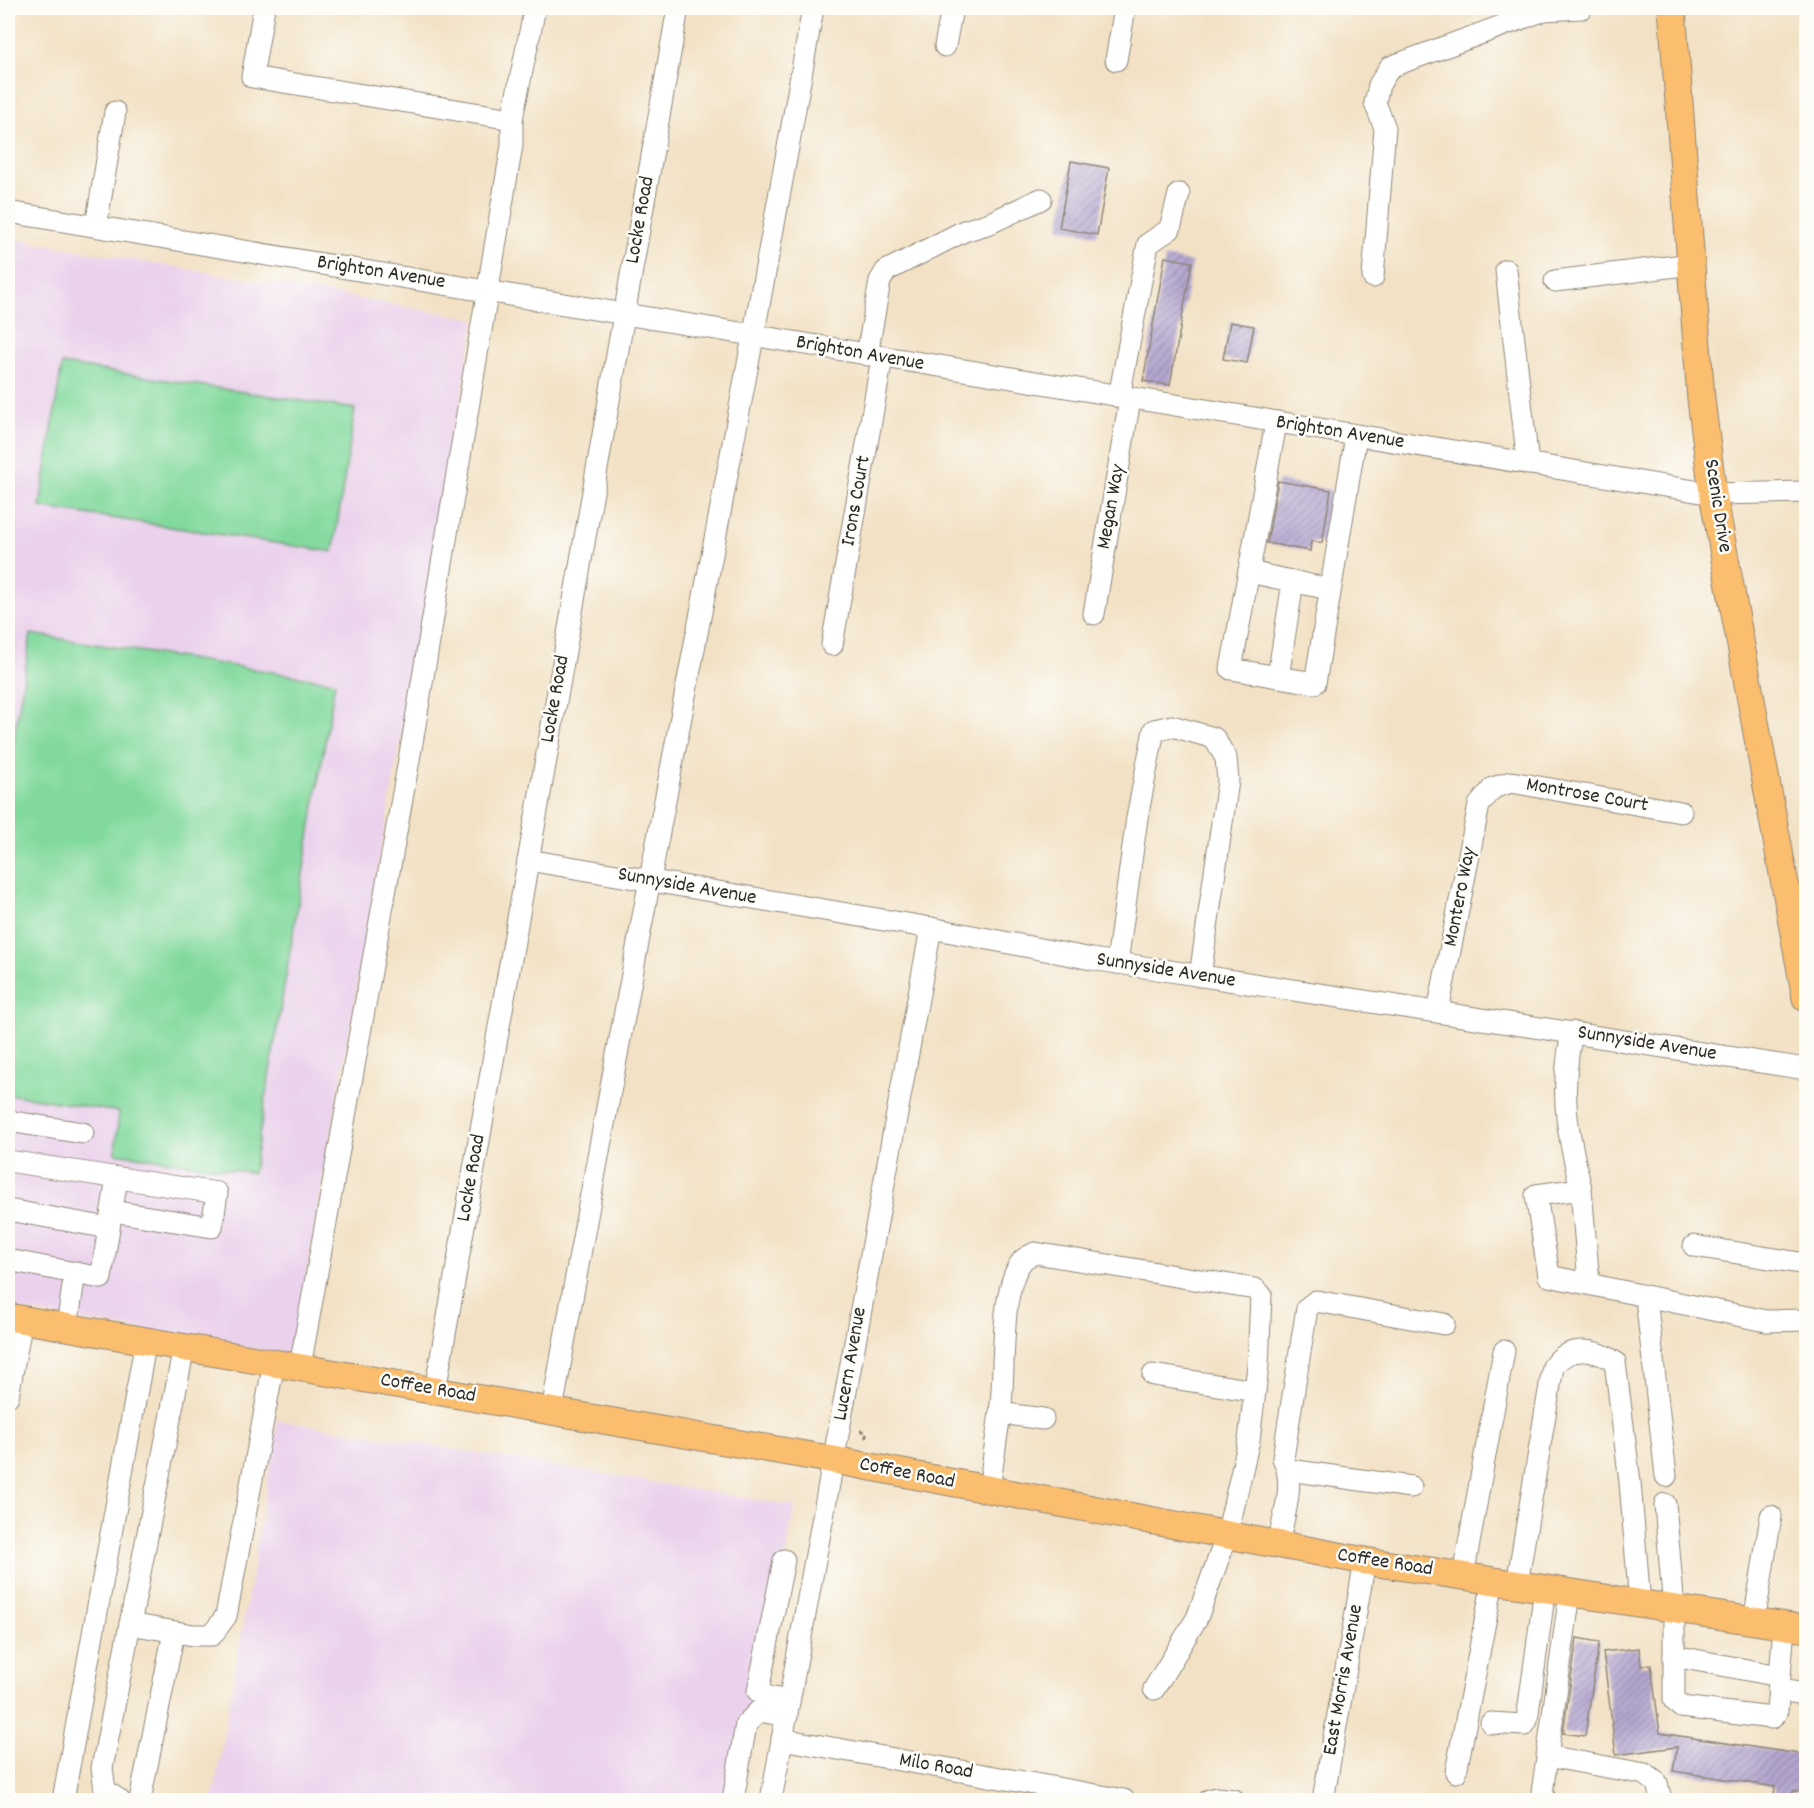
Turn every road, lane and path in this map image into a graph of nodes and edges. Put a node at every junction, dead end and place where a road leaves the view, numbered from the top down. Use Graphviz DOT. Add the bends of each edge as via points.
graph roads {
  1 [pos="264,8"];
  2 [pos="535,8"];
  3 [pos="678,8"];
  4 [pos="813,8"];
  5 [pos="952,8"];
  6 [pos="1125,8"];
  7 [pos="1582,8"];
  8 [pos="1672,8"];
  9 [pos="945,46"];
  10 [pos="1116,60"];
  11 [pos="115,112"];
  12 [pos="512,119"];
  13 [pos="1179,194"];
  14 [pos="1041,199"];
  15 [pos="8,212"];
  16 [pos="96,226"];
  17 [pos="1692,264"];
  18 [pos="1506,270"];
  19 [pos="1373,277"];
  20 [pos="1555,281"];
  21 [pos="487,291"];
  22 [pos="624,314"];
  23 [pos="756,336"];
  24 [pos="874,356"];
  25 [pos="1125,398"];
  26 [pos="1276,423"];
  27 [pos="1356,436"];
  28 [pos="1528,464"];
  29 [pos="1806,492"];
  30 [pos="1713,494"];
  31 [pos="1249,572"];
  32 [pos="1293,582"];
  33 [pos="1329,590"];
  34 [pos="1094,614"];
  35 [pos="832,645"];
  36 [pos="1278,677"];
  37 [pos="1493,788"];
  38 [pos="1681,812"];
  39 [pos="528,860"];
  40 [pos="650,881"];
  41 [pos="931,928"];
  42 [pos="1802,947"];
  43 [pos="1117,963"];
  44 [pos="1200,976"];
  45 [pos="1805,982"];
  46 [pos="1438,1011"];
  47 [pos="1572,1032"];
  48 [pos="1806,1070"];
  49 [pos="8,1121"];
  50 [pos="83,1133"];
  51 [pos="8,1161"];
  52 [pos="117,1178"];
  53 [pos="1581,1189"];
  54 [pos="8,1210"];
  55 [pos="110,1220"];
  56 [pos="1694,1246"];
  57 [pos="8,1260"];
  58 [pos="1806,1264"];
  59 [pos="75,1272"];
  60 [pos="1588,1283"];
  61 [pos="1646,1298"];
  62 [pos="15,1318"];
  63 [pos="1806,1320"];
  64 [pos="1444,1324"];
  65 [pos="67,1327"];
  66 [pos="146,1340"];
  67 [pos="184,1347"];
  68 [pos="1504,1352"];
  69 [pos="274,1363"];
  70 [pos="300,1367"];
  71 [pos="1153,1376"];
  72 [pos="435,1391"];
  73 [pos="1255,1391"];
  74 [pos="8,1396"];
  75 [pos="552,1411"];
  76 [pos="1000,1413"];
  77 [pos="1043,1419"];
  78 [pos="860,1431"];
  79 [pos="865,1440"];
  80 [pos="834,1460"];
  81 [pos="1289,1470"];
  82 [pos="1666,1476"];
  83 [pos="1411,1487"];
  84 [pos="989,1489"];
  85 [pos="1665,1503"];
  86 [pos="1771,1516"];
  87 [pos="1227,1534"];
  88 [pos="1278,1545"];
  89 [pos="784,1560"];
  90 [pos="1365,1561"];
  91 [pos="1463,1576"];
  92 [pos="779,1583"];
  93 [pos="1505,1583"];
  94 [pos="810,1588"];
  95 [pos="1557,1591"];
  96 [pos="1640,1604"];
  97 [pos="1674,1609"];
  98 [pos="1754,1622"];
  99 [pos="130,1624"];
  100 [pos="1795,1628"];
  101 [pos="174,1632"];
  102 [pos="1674,1656"];
  103 [pos="1779,1683"];
  104 [pos="1154,1689"];
  105 [pos="1806,1694"];
  106 [pos="788,1708"];
  107 [pos="1491,1724"];
  108 [pos="782,1739"];
  109 [pos="1547,1756"];
  110 [pos="1456,1772"];
  111 [pos="63,1800"];
  112 [pos="119,1800"];
  113 [pos="140,1800"];
  114 [pos="733,1800"];
  115 [pos="771,1800"];
  116 [pos="1124,1800"];
  117 [pos="1209,1800"];
  118 [pos="1234,1800"];
  119 [pos="1323,1800"];
  120 [pos="1546,1800"];
  121 [pos="1661,1800"];
  1 -- 12 [label="street" via="252,77"];
  2 -- 12 [label="street"];
  3 -- 22 [label="street, Locke Road"];
  4 -- 23 [label="street"];
  5 -- 9 [label="street"];
  6 -- 10 [label="street"];
  7 -- 19 [label="street" via="1545,10 1390,67 1379,86 1376,103 1385,128"];
  8 -- 17 [label="main road, Scenic Drive"];
  11 -- 16 [label="street"];
  12 -- 21 [label="street" via="512,145"];
  13 -- 25 [label="street, Megan Way" via="1170,229 1148,244"];
  14 -- 24 [label="street, Irons Court" via="964,231 886,271 880,280"];
  15 -- 16 [label="street, Brighton Avenue"];
  16 -- 21 [label="street, Brighton Avenue"];
  17 -- 20 [label="street"];
  17 -- 30 [label="main road, Scenic Drive" via="1701,399"];
  18 -- 28 [label="street"];
  21 -- 22 [label="street, Brighton Avenue"];
  21 -- 70 [label="street" via="412,743"];
  22 -- 23 [label="street, Brighton Avenue"];
  22 -- 39 [label="street, Locke Road"];
  23 -- 24 [label="street, Brighton Avenue"];
  23 -- 40 [label="street"];
  24 -- 25 [label="street, Brighton Avenue"];
  24 -- 35 [label="street, Irons Court"];
  25 -- 26 [label="street, Brighton Avenue"];
  25 -- 34 [label="street, Megan Way"];
  26 -- 27 [label="street, Brighton Avenue"];
  26 -- 31 [label="street"];
  27 -- 28 [label="street, Brighton Avenue"];
  27 -- 33 [label="street"];
  28 -- 30 [label="street, Brighton Avenue"];
  29 -- 30 [label="street, Brighton Avenue"];
  30 -- 42 [label="main road, Scenic Drive"];
  31 -- 32 [label="street"];
  31 -- 36 [label="street" via="1231,669"];
  32 -- 33 [label="street"];
  32 -- 36 [label="street"];
  33 -- 36 [label="street" via="1315,683"];
  37 -- 38 [label="street, Montrose Court" via="1510,783"];
  37 -- 46 [label="street, Montero Way" via="1479,805"];
  39 -- 40 [label="street, Sunnyside Avenue"];
  39 -- 72 [label="street, Locke Road"];
  40 -- 41 [label="street, Sunnyside Avenue"];
  40 -- 75 [label="street"];
  41 -- 43 [label="street, Sunnyside Avenue"];
  41 -- 80 [label="street, Lucern Avenue"];
  42 -- 45 [label="main road, Scenic Drive"];
  43 -- 44 [label="street, Sunnyside Avenue"];
  43 -- 44 [label="street" via="1154,730 1172,726 1214,738 1226,758 1228,781"];
  44 -- 46 [label="street, Sunnyside Avenue"];
  46 -- 47 [label="street, Sunnyside Avenue"];
  47 -- 48 [label="street, Sunnyside Avenue"];
  47 -- 53 [label="street" via="1564,1067 1565,1117"];
  49 -- 50 [label="street"];
  51 -- 52 [label="street"];
  52 -- 55 [label="street"];
  52 -- 55 [label="street" via="217,1193 212,1227"];
  53 -- 60 [label="street"];
  53 -- 60 [label="street" via="1536,1195 1549,1276"];
  54 -- 55 [label="street"];
  55 -- 59 [label="street" via="101,1278"];
  56 -- 58 [label="street"];
  57 -- 59 [label="street"];
  59 -- 65 [label="street"];
  60 -- 61 [label="street"];
  61 -- 63 [label="street" via="1766,1321"];
  61 -- 82 [label="street"];
  62 -- 65 [label="main road, Coffee Road"];
  62 -- 74 [label="street"];
  64 -- 81 [label="street" via="1316,1301 1307,1308 1283,1458"];
  65 -- 66 [label="main road, Coffee Road"];
  66 -- 67 [label="main road, Coffee Road"];
  66 -- 111 [label="street"];
  67 -- 69 [label="main road, Coffee Road"];
  67 -- 99 [label="street"];
  68 -- 91 [label="street"];
  69 -- 70 [label="main road, Coffee Road"];
  69 -- 101 [label="street" via="226,1616 212,1635"];
  70 -- 72 [label="main road, Coffee Road"];
  71 -- 73 [label="street"];
  72 -- 75 [label="main road, Coffee Road"];
  73 -- 76 [label="street" via="1262,1295 1255,1289 1035,1253 1023,1260 1015,1275 1008,1306"];
  73 -- 87 [label="street" via="1249,1440"];
  75 -- 80 [label="main road, Coffee Road"];
  76 -- 77 [label="street"];
  76 -- 84 [label="street"];
  78 -- 79 [label="path" via="867,1432"];
  80 -- 84 [label="main road, Coffee Road"];
  80 -- 94 [label="street, Lucern Avenue"];
  81 -- 83 [label="street"];
  81 -- 88 [label="street"];
  84 -- 87 [label="main road, Coffee Road"];
  85 -- 97 [label="street"];
  86 -- 98 [label="street"];
  87 -- 88 [label="main road, Coffee Road"];
  87 -- 104 [label="street" via="1197,1618"];
  88 -- 90 [label="main road, Coffee Road"];
  89 -- 92 [label="street"];
  90 -- 91 [label="main road, Coffee Road"];
  90 -- 119 [label="street, East Morris Avenue"];
  91 -- 93 [label="main road, Coffee Road"];
  92 -- 94 [label="street"];
  92 -- 106 [label="street" via="758,1691"];
  93 -- 95 [label="main road, Coffee Road"];
  93 -- 96 [label="street" via="1553,1367 1560,1356 1574,1350 1606,1355 1615,1362"];
  93 -- 110 [label="street"];
  94 -- 106 [label="street, Lucern Avenue"];
  95 -- 96 [label="main road, Coffee Road"];
  95 -- 107 [label="street" via="1527,1720 1524,1725"];
  95 -- 109 [label="street"];
  96 -- 97 [label="main road, Coffee Road"];
  97 -- 98 [label="main road, Coffee Road"];
  97 -- 102 [label="street"];
  98 -- 100 [label="main road, Coffee Road"];
  99 -- 101 [label="street"];
  99 -- 112 [label="street" via="102,1768 105,1790"];
  100 -- 103 [label="street"];
  101 -- 113 [label="street"];
  102 -- 103 [label="street"];
  102 -- 103 [label="street" via="1674,1700 1681,1707 1772,1718 1777,1711"];
  103 -- 105 [label="street"];
  106 -- 108 [label="street, Lucern Avenue"];
  106 -- 114 [label="street" via="759,1711 746,1725"];
  108 -- 115 [label="street, Lucern Avenue"];
  108 -- 116 [label="street, Milo Road"];
  109 -- 120 [label="street" via="1542,1794"];
  109 -- 121 [label="street" via="1645,1774 1657,1782"];
  117 -- 118 [label="street"];
}
